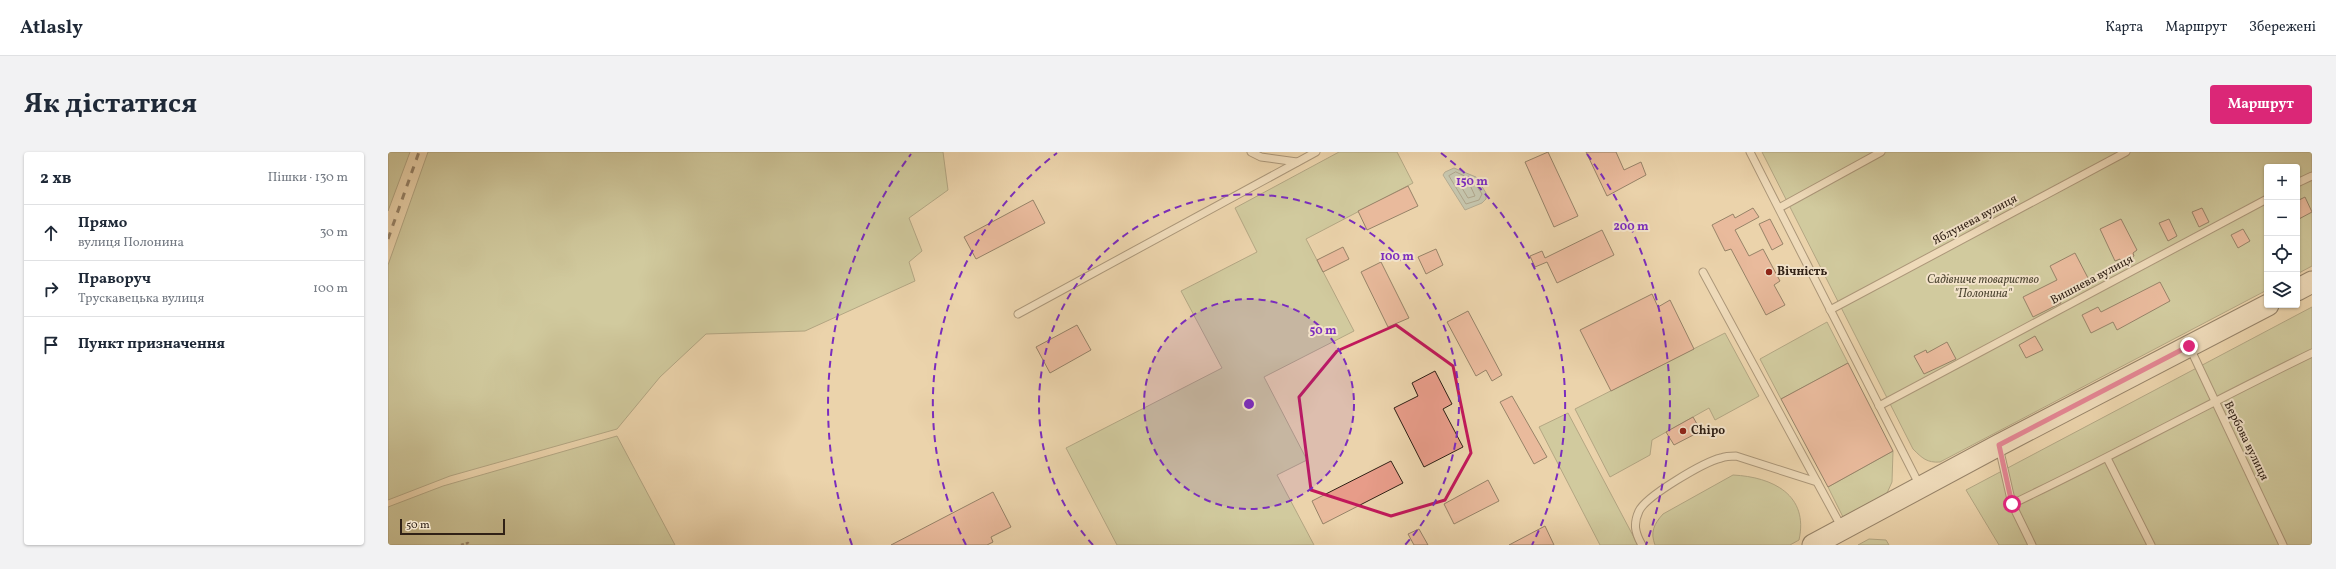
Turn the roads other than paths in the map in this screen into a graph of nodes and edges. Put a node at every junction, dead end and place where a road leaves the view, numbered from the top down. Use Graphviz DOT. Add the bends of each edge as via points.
graph roads {
  1 [pos="1251,152"];
  2 [pos="1316,152"];
  3 [pos="1750,152"];
  4 [pos="1881,152"];
  5 [pos="2126,152"];
  6 [pos="1297,162"];
  7 [pos="2312,176"];
  8 [pos="2300,182"];
  9 [pos="2264,202"];
  10 [pos="1780,207"];
  11 [pos="1703,272"];
  12 [pos="2312,282"];
  13 [pos="2300,288"];
  14 [pos="2264,307"];
  15 [pos="1833,309"];
  16 [pos="1018,314"];
  17 [pos="2189,346"];
  18 [pos="2312,353"];
  19 [pos="2215,401"];
  20 [pos="1882,405"];
  21 [pos="1999,445"];
  22 [pos="2107,458"];
  23 [pos="1817,482"];
  24 [pos="1921,488"];
  25 [pos="2012,504"];
  26 [pos="1842,530"];
  27 [pos="1642,545"];
  28 [pos="1813,545"];
  29 [pos="2032,545"];
  30 [pos="2151,545"];
  31 [pos="2284,545"];
  1 -- 6 [label="lane" via="1261,157"];
  2 -- 6 [label="lane"];
  3 -- 10 [label="lane"];
  4 -- 10 [label="lane"];
  5 -- 15 [label="lane, Яблунева вулиця"];
  6 -- 16 [label="lane"];
  7 -- 8 [label="lane"];
  9 -- 20 [label="lane, Вишнева вулиця"];
  10 -- 15 [label="lane"];
  11 -- 23 [label="lane"];
  12 -- 13 [label="street"];
  14 -- 17 [label="street"];
  15 -- 20 [label="lane"];
  17 -- 19 [label="lane, Вербова вулиця"];
  17 -- 21 [label="street"];
  18 -- 19 [label="lane"];
  19 -- 22 [label="lane"];
  19 -- 31 [label="lane, Вербова вулиця"];
  20 -- 24 [label="lane"];
  21 -- 24 [label="street"];
  21 -- 25 [label="lane"];
  22 -- 25 [label="lane"];
  22 -- 30 [label="lane"];
  23 -- 26 [label="lane"];
  23 -- 27 [label="lane" via="1736,456 1720,458 1644,502 1636,519 1634,531"];
  24 -- 26 [label="street"];
  25 -- 29 [label="lane"];
  26 -- 28 [label="street"];
}
